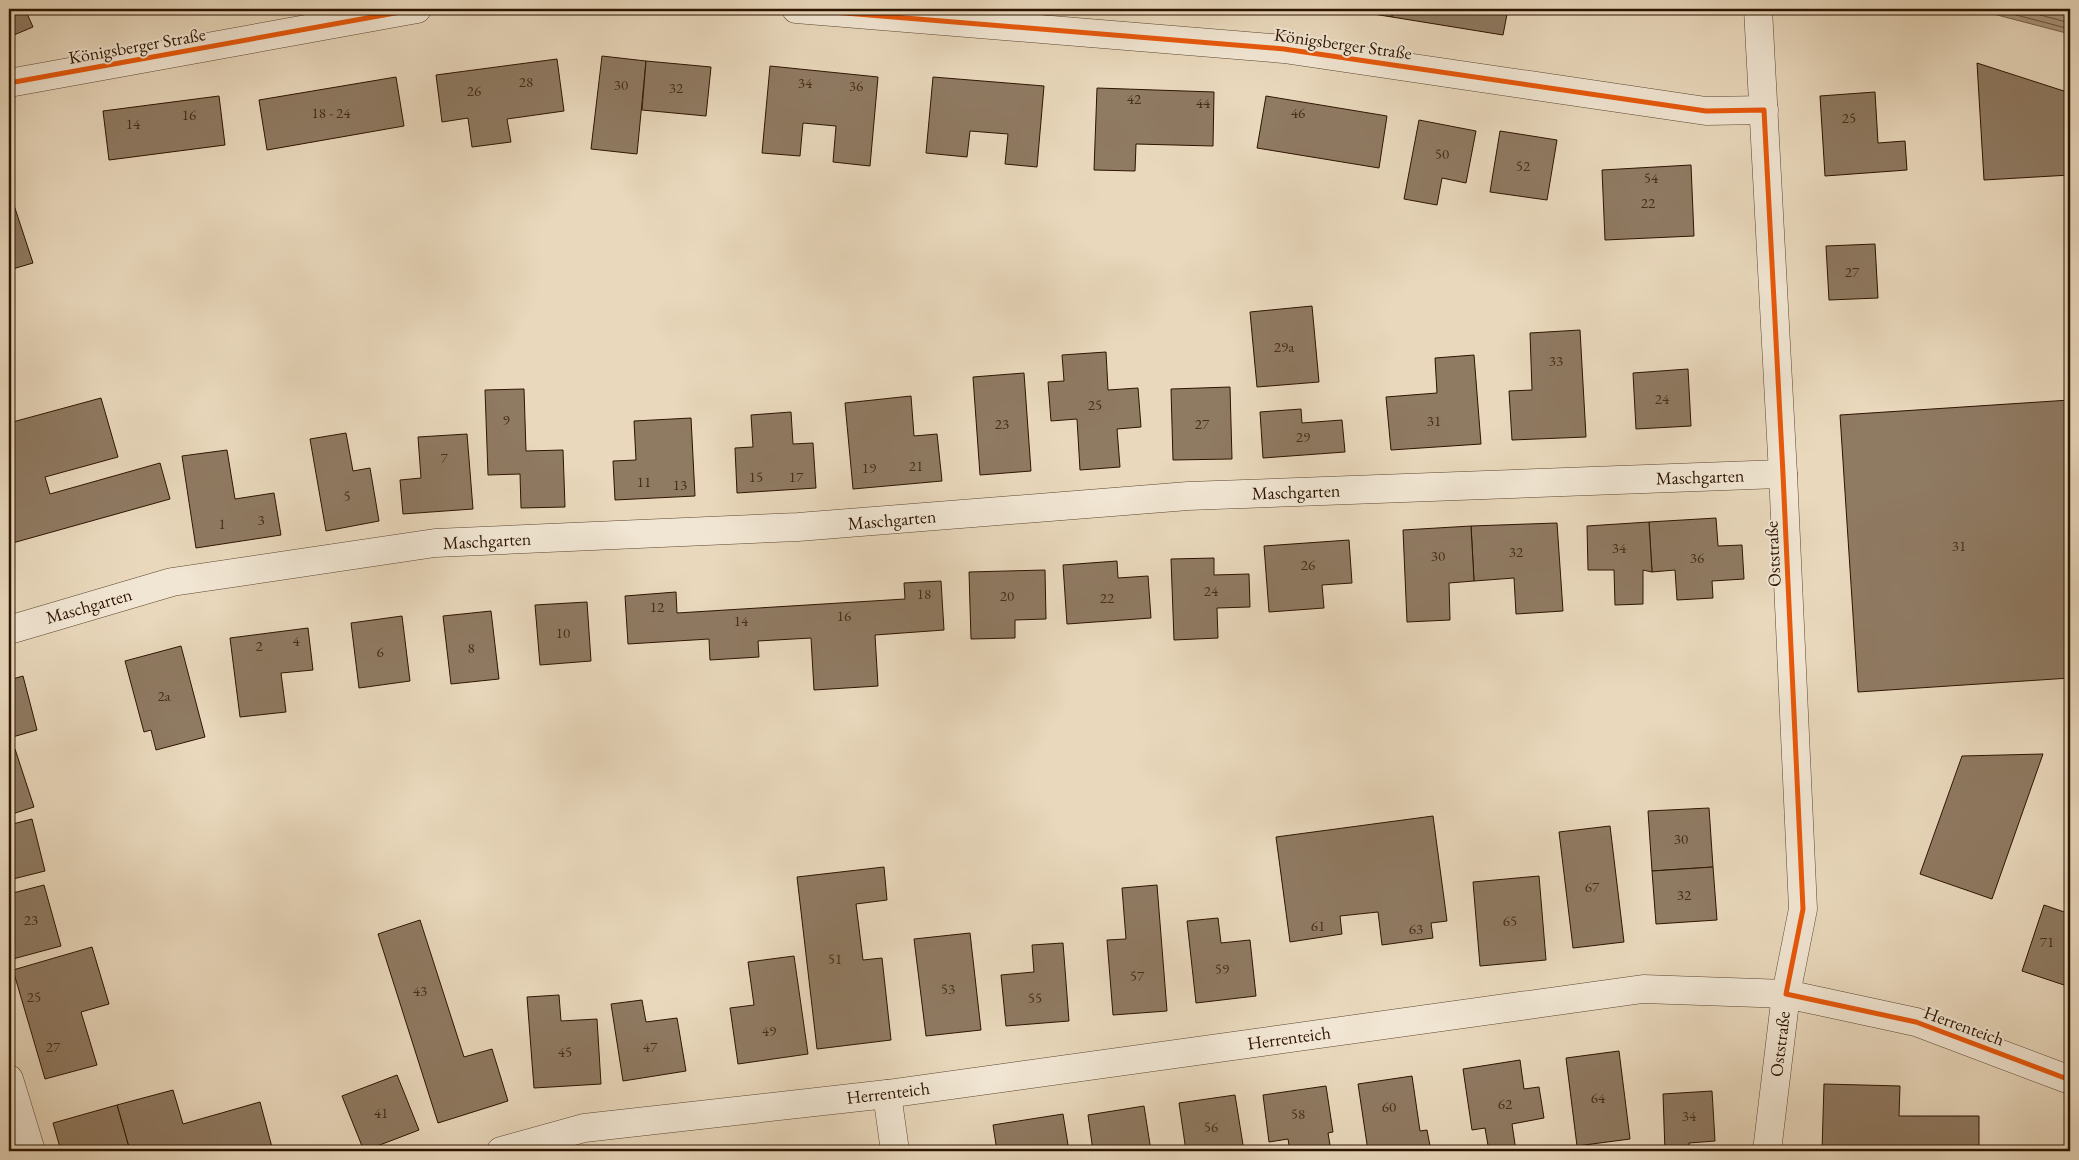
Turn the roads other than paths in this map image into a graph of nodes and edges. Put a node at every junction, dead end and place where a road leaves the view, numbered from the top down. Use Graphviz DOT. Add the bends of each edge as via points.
graph roads {
  1 [pos="417,9"];
  2 [pos="796,9"];
  3 [pos="1758,9"];
  4 [pos="9,83"];
  5 [pos="1764,110"];
  6 [pos="1784,474"];
  7 [pos="9,630"];
  8 [pos="1786,994"];
  9 [pos="2070,1080"];
  10 [pos="10,1082"];
  11 [pos="887,1094"];
  12 [pos="31,1151"];
  13 [pos="501,1151"];
  14 [pos="894,1151"];
  15 [pos="1767,1151"];
  1 -- 4 [label="street, Königsberger Straße"];
  2 -- 5 [label="street, Königsberger Straße" via="1284,49 1706,111"];
  3 -- 5 [label="street, Oststraße"];
  5 -- 6 [label="street, Oststraße"];
  6 -- 7 [label="street, Maschgarten" via="1188,496 798,528 435,543 172,582"];
  6 -- 8 [label="street, Oststraße" via="1803,909"];
  8 -- 9 [label="street, Herrenteich" via="1916,1022"];
  8 -- 11 [label="street, Herrenteich" via="1644,989"];
  8 -- 15 [label="street, Oststraße"];
  10 -- 12 [label="street"];
  11 -- 13 [label="street, Herrenteich" via="584,1128"];
  11 -- 14 [label="street"];
}
